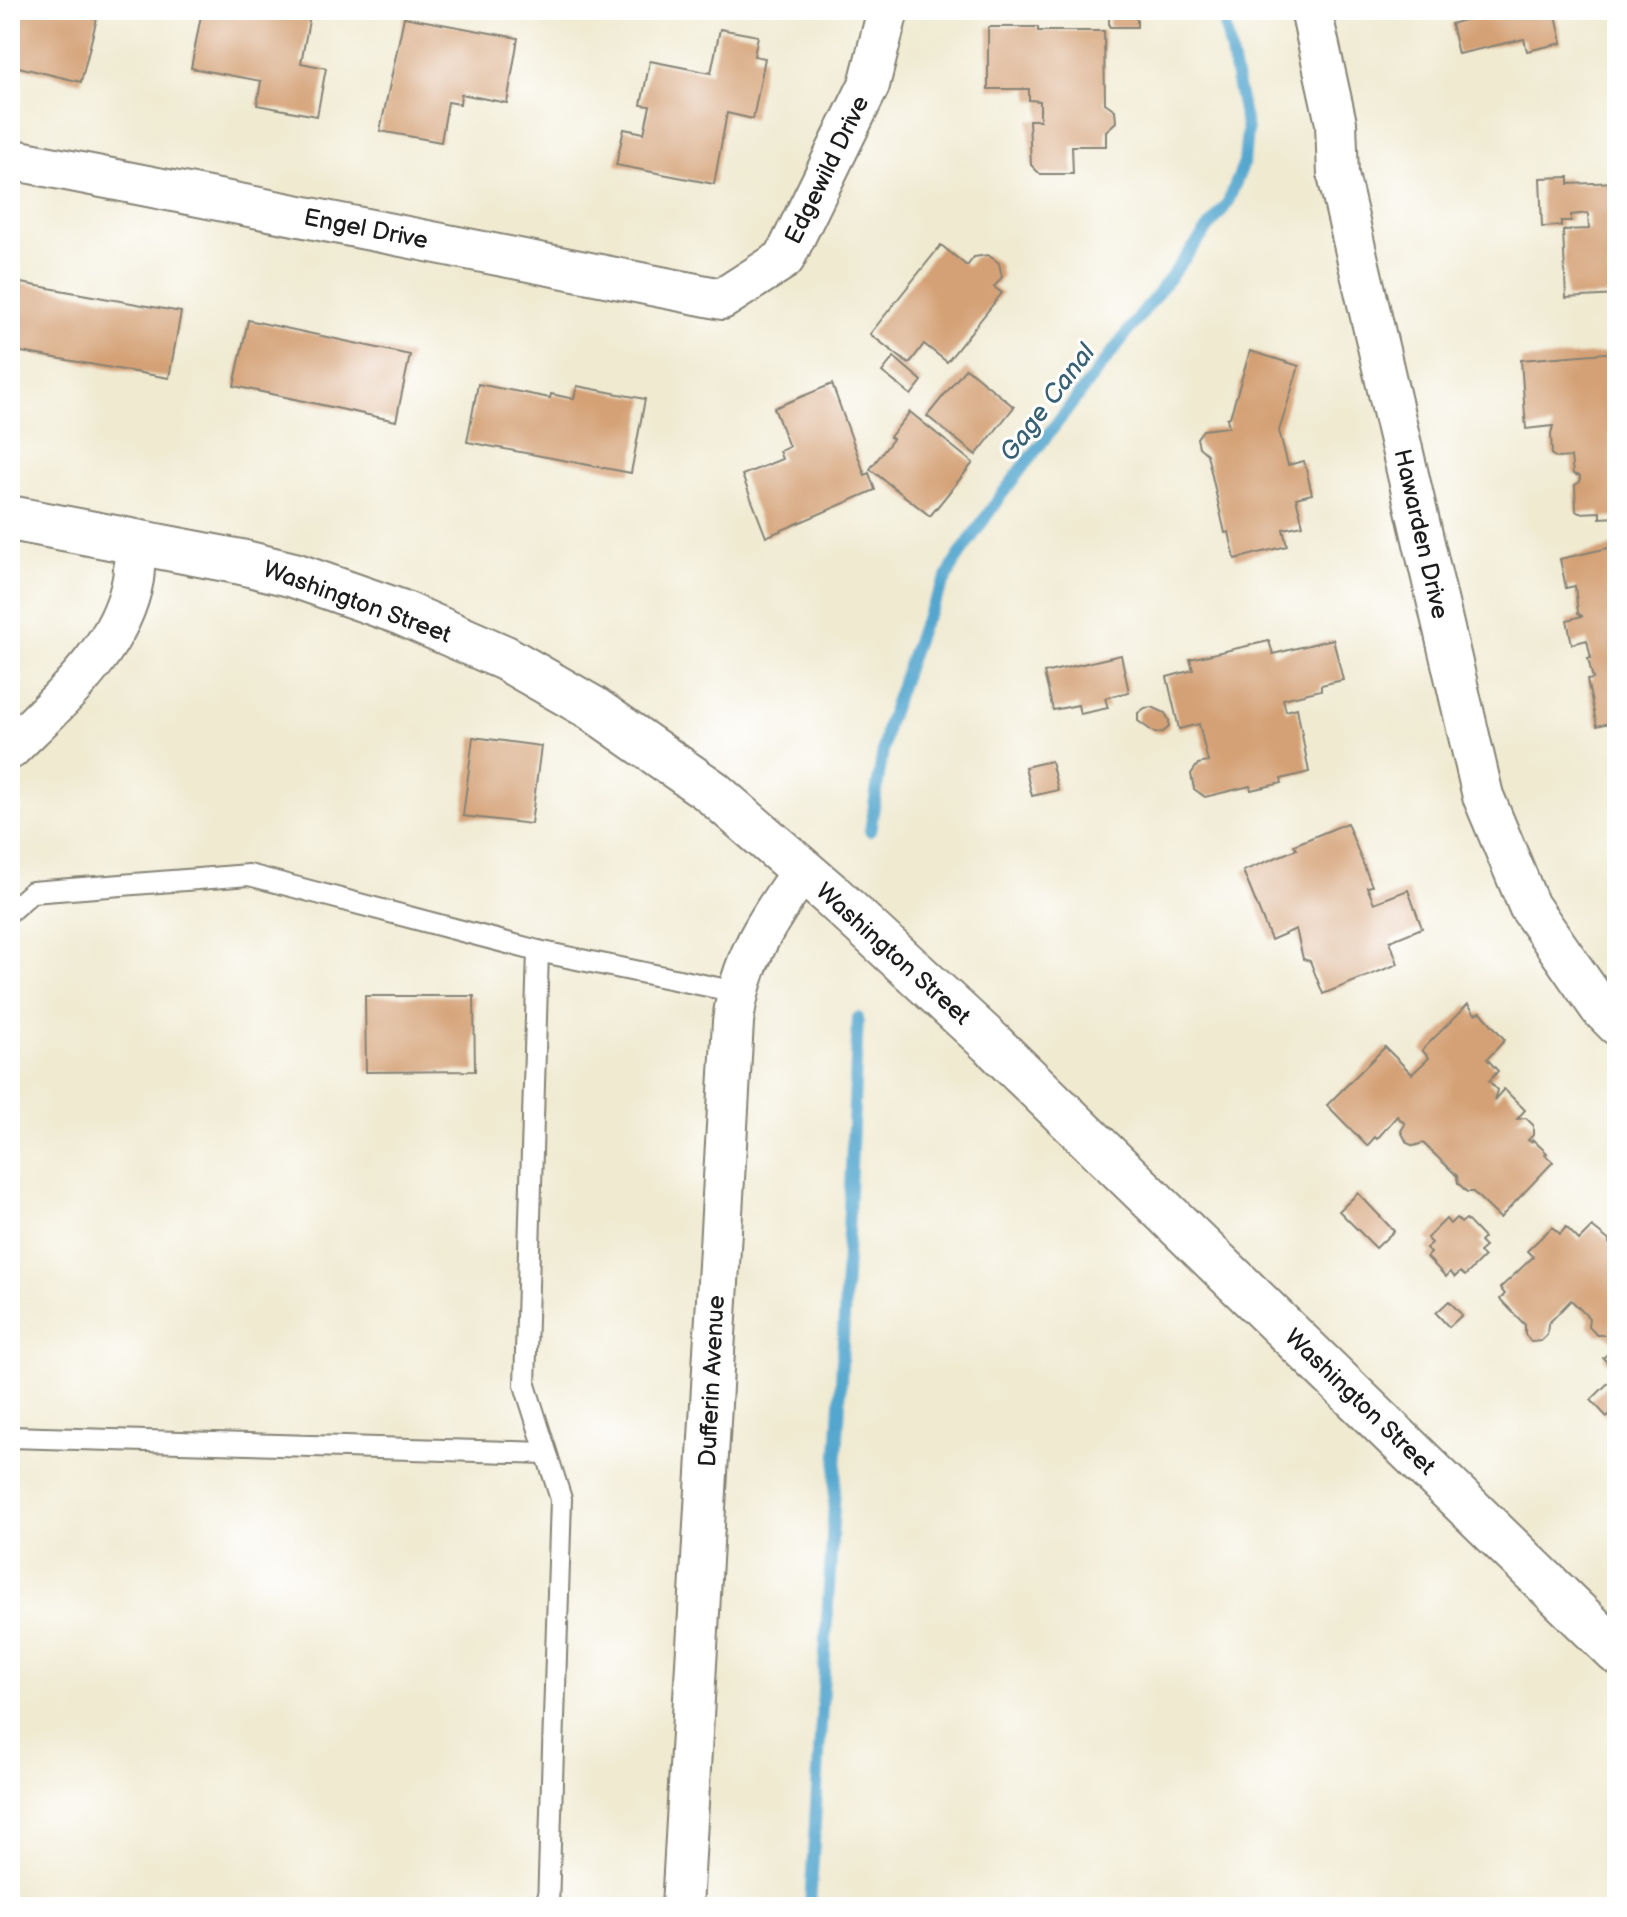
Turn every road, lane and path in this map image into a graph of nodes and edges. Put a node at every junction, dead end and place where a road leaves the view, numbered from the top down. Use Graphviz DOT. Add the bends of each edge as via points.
graph roads {
  1 [pos="888,10"];
  2 [pos="1311,10"];
  3 [pos="10,159"];
  4 [pos="722,299"];
  5 [pos="10,518"];
  6 [pos="134,542"];
  7 [pos="10,749"];
  8 [pos="802,871"];
  9 [pos="10,911"];
  10 [pos="538,951"];
  11 [pos="737,992"];
  12 [pos="1617,1025"];
  13 [pos="10,1437"];
  14 [pos="546,1453"];
  15 [pos="1617,1652"];
  16 [pos="548,1907"];
  17 [pos="682,1907"];
  1 -- 4 [label="street, Edgewild Drive" via="869,85 784,259"];
  2 -- 12 [label="street, Hawarden Drive" via="1336,123 1338,175 1483,796 1529,906"];
  3 -- 4 [label="street, Engel Drive"];
  5 -- 6 [label="main road, Washington Street"];
  6 -- 7 [label="street" via="133,578 124,613 86,673"];
  6 -- 8 [label="main road, Washington Street" via="294,575 400,612 505,658 592,708 711,791"];
  8 -- 11 [label="street, Dufferin Avenue" via="764,927"];
  8 -- 15 [label="main road, Washington Street" via="991,1043"];
  9 -- 10 [label="lane" via="32,892 249,875"];
  10 -- 11 [label="lane"];
  10 -- 14 [label="lane" via="525,1385"];
  11 -- 17 [label="street, Dufferin Avenue"];
  13 -- 14 [label="lane"];
  14 -- 16 [label="lane" via="561,1499"];
}
